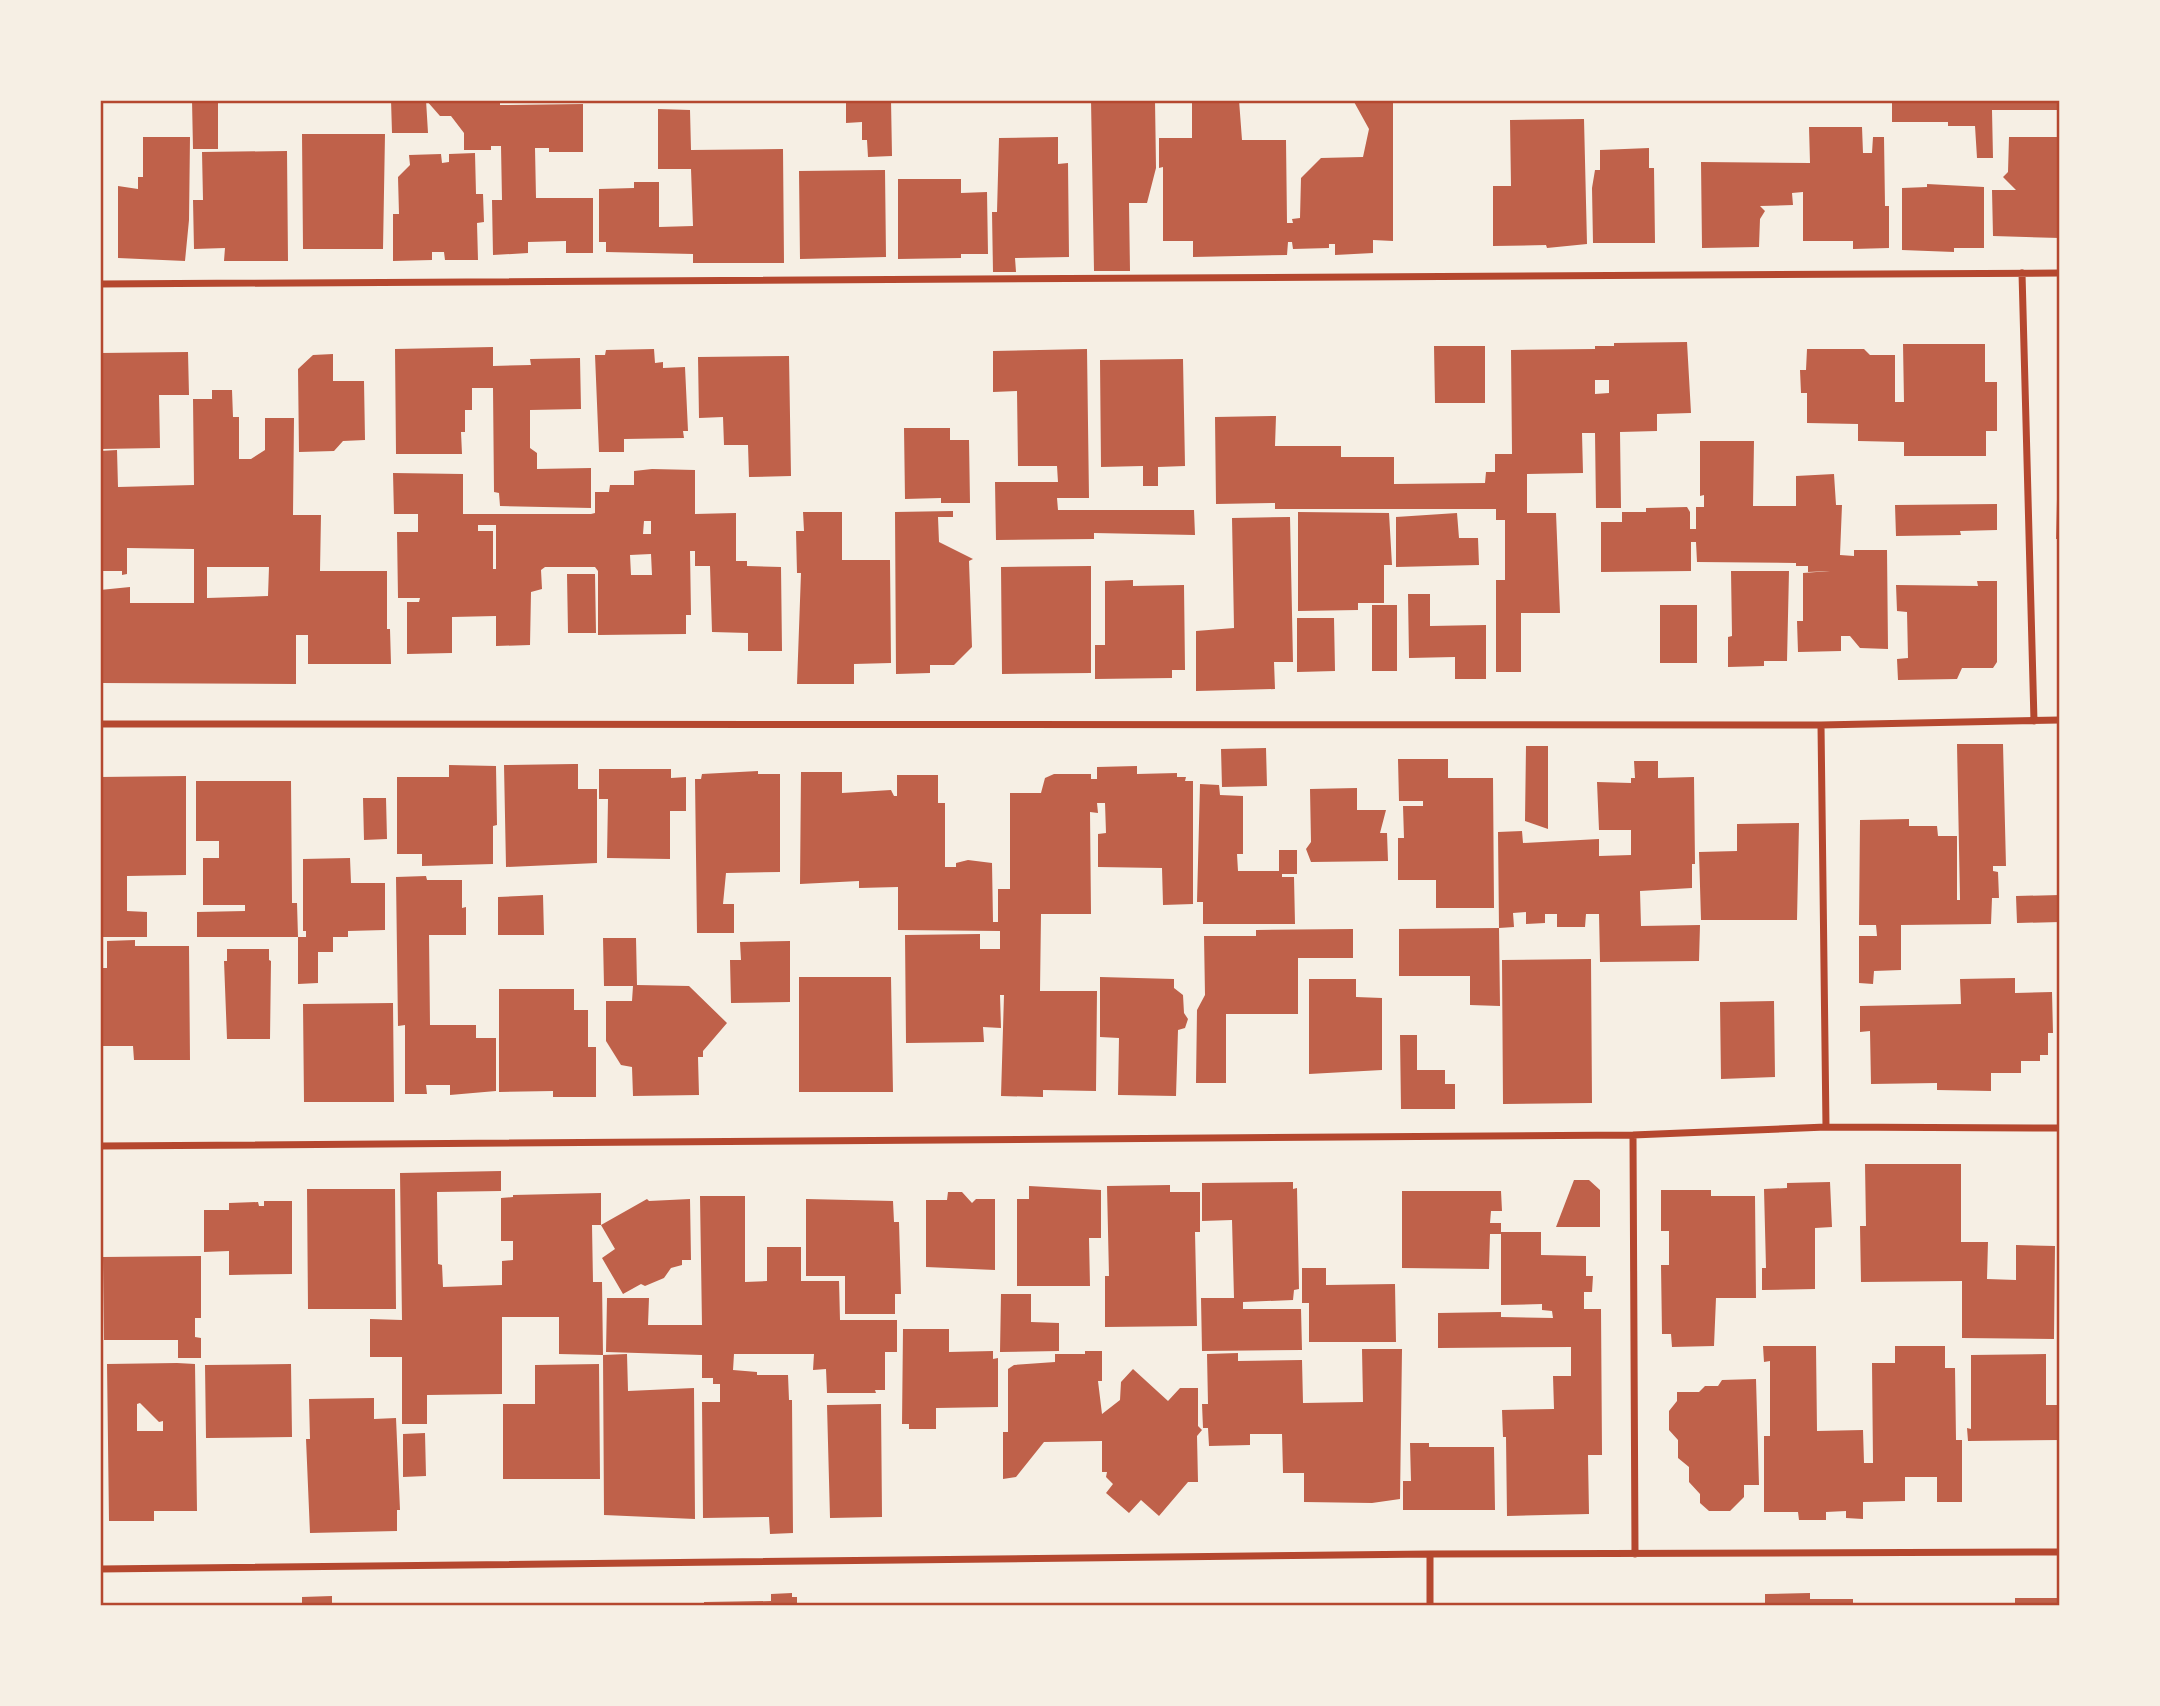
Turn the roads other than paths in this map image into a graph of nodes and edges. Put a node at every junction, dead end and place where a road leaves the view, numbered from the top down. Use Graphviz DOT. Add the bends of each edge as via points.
graph roads {
  1 [pos="2022,273"];
  2 [pos="2060,273"];
  3 [pos="100,284"];
  4 [pos="2060,720"];
  5 [pos="2034,721"];
  6 [pos="100,724"];
  7 [pos="1821,725"];
  8 [pos="1826,1127"];
  9 [pos="2060,1128"];
  10 [pos="1633,1135"];
  11 [pos="100,1146"];
  12 [pos="2060,1552"];
  13 [pos="1430,1554"];
  14 [pos="1635,1554"];
  15 [pos="100,1569"];
  16 [pos="1430,1606"];
  1 -- 2 [label="street"];
  1 -- 3 [label="street"];
  1 -- 5 [label="street"];
  4 -- 5 [label="street"];
  5 -- 7 [label="street"];
  6 -- 7 [label="street"];
  7 -- 8 [label="street"];
  8 -- 9 [label="street"];
  8 -- 10 [label="street"];
  10 -- 11 [label="street"];
  10 -- 14 [label="street"];
  12 -- 14 [label="street"];
  13 -- 14 [label="street"];
  13 -- 15 [label="street"];
  13 -- 16 [label="street"];
}
